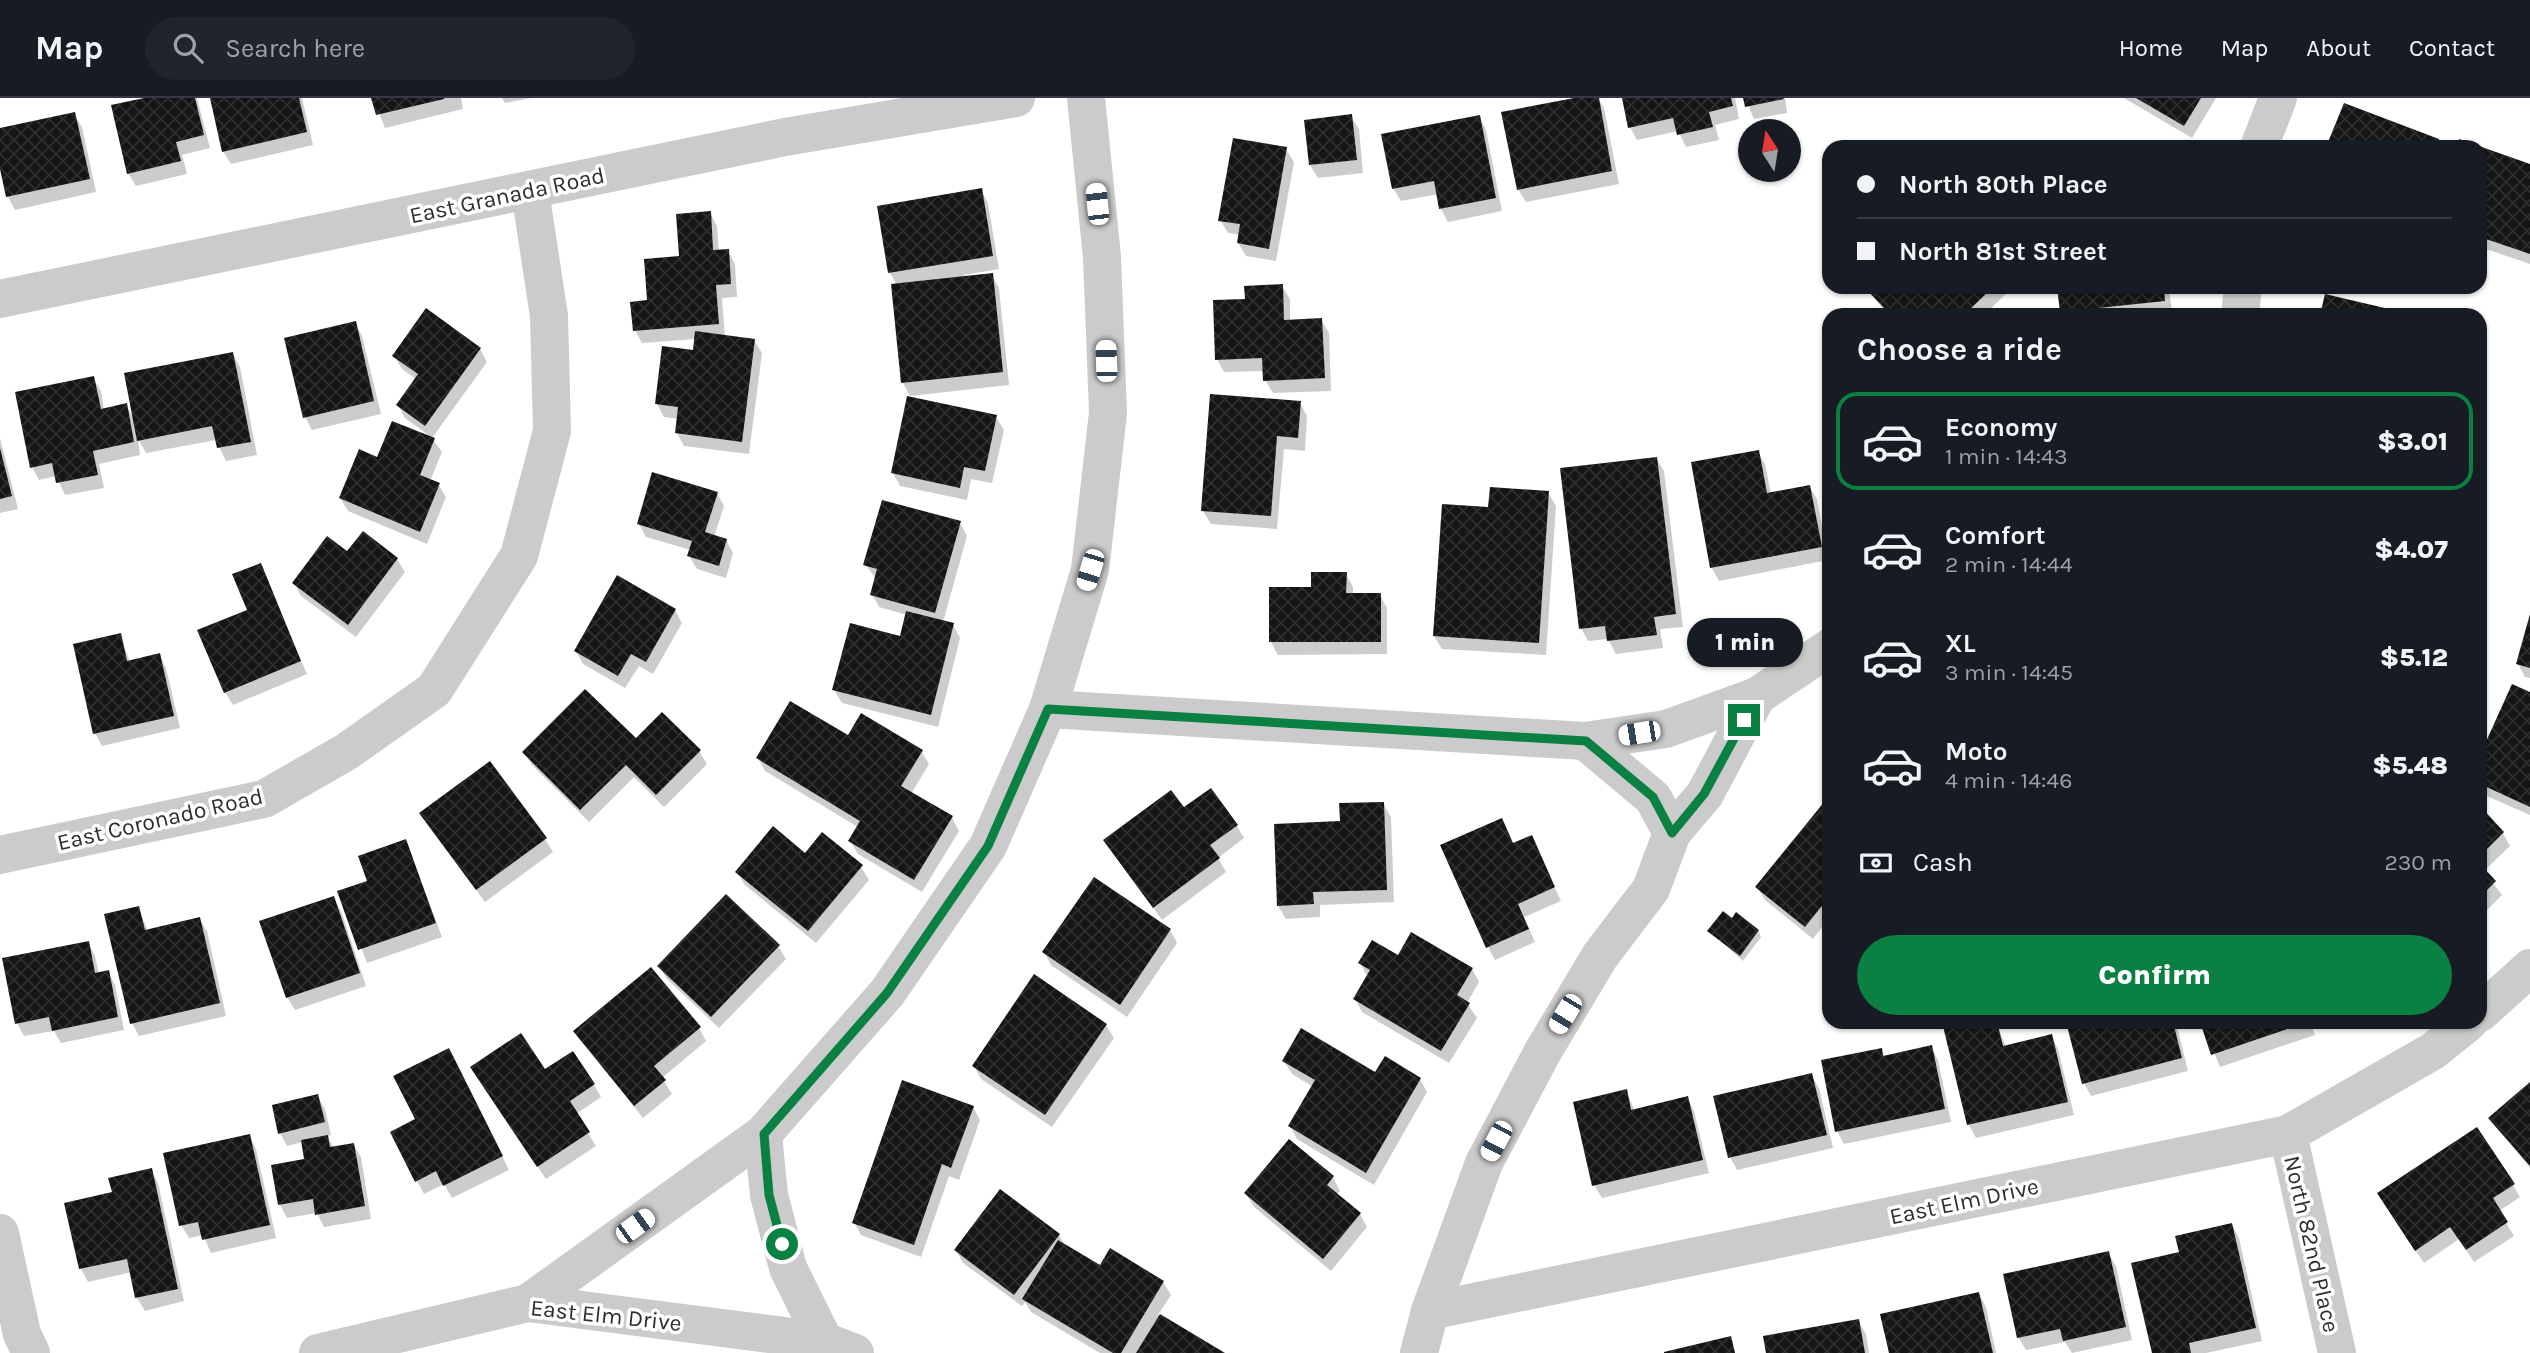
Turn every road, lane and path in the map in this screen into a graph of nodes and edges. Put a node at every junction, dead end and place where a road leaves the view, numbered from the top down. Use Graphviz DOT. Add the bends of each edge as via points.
graph roads {
  1 [pos="1016,98"];
  2 [pos="1086,98"];
  3 [pos="2278,98"];
  4 [pos="2262,140"];
  5 [pos="530,191"];
  6 [pos="0,299"];
  7 [pos="1822,653"];
  8 [pos="1757,695"];
  9 [pos="1048,709"];
  10 [pos="1586,741"];
  11 [pos="1672,833"];
  12 [pos="0,855"];
  13 [pos="2530,968"];
  14 [pos="2487,1007"];
  15 [pos="2460,1029"];
  16 [pos="764,1134"];
  17 [pos="2288,1134"];
  18 [pos="0,1233"];
  19 [pos="528,1303"];
  20 [pos="1430,1311"];
  21 [pos="839,1347"];
  22 [pos="31,1353"];
  23 [pos="318,1353"];
  24 [pos="1419,1353"];
  25 [pos="2337,1353"];
  1 -- 5 [label="street, East Granada Road" via="785,137"];
  2 -- 9 [label="street" via="1102,257 1108,413 1090,570"];
  3 -- 4 [label="street"];
  5 -- 6 [label="street, East Granada Road"];
  5 -- 12 [label="street, East Coronado Road" via="549,316 552,431 519,556 434,690 346,752 264,799"];
  7 -- 8 [label="street"];
  8 -- 10 [label="street" via="1666,729"];
  8 -- 11 [label="street" via="1704,794"];
  9 -- 10 [label="street"];
  9 -- 16 [label="street" via="988,846 887,993"];
  10 -- 11 [label="street" via="1653,797"];
  11 -- 20 [label="street" via="1651,889 1594,967 1484,1163"];
  13 -- 14 [label="street"];
  15 -- 17 [label="street, East Elm Drive" via="2433,1051"];
  16 -- 19 [label="street"];
  16 -- 21 [label="street" via="769,1195 788,1268"];
  17 -- 20 [label="street, East Elm Drive"];
  17 -- 25 [label="street, North 82nd Place"];
  18 -- 22 [label="street" via="22,1334"];
  19 -- 21 [label="street, East Elm Drive"];
  19 -- 23 [label="street, East Elm Drive"];
  20 -- 24 [label="street"];
}
